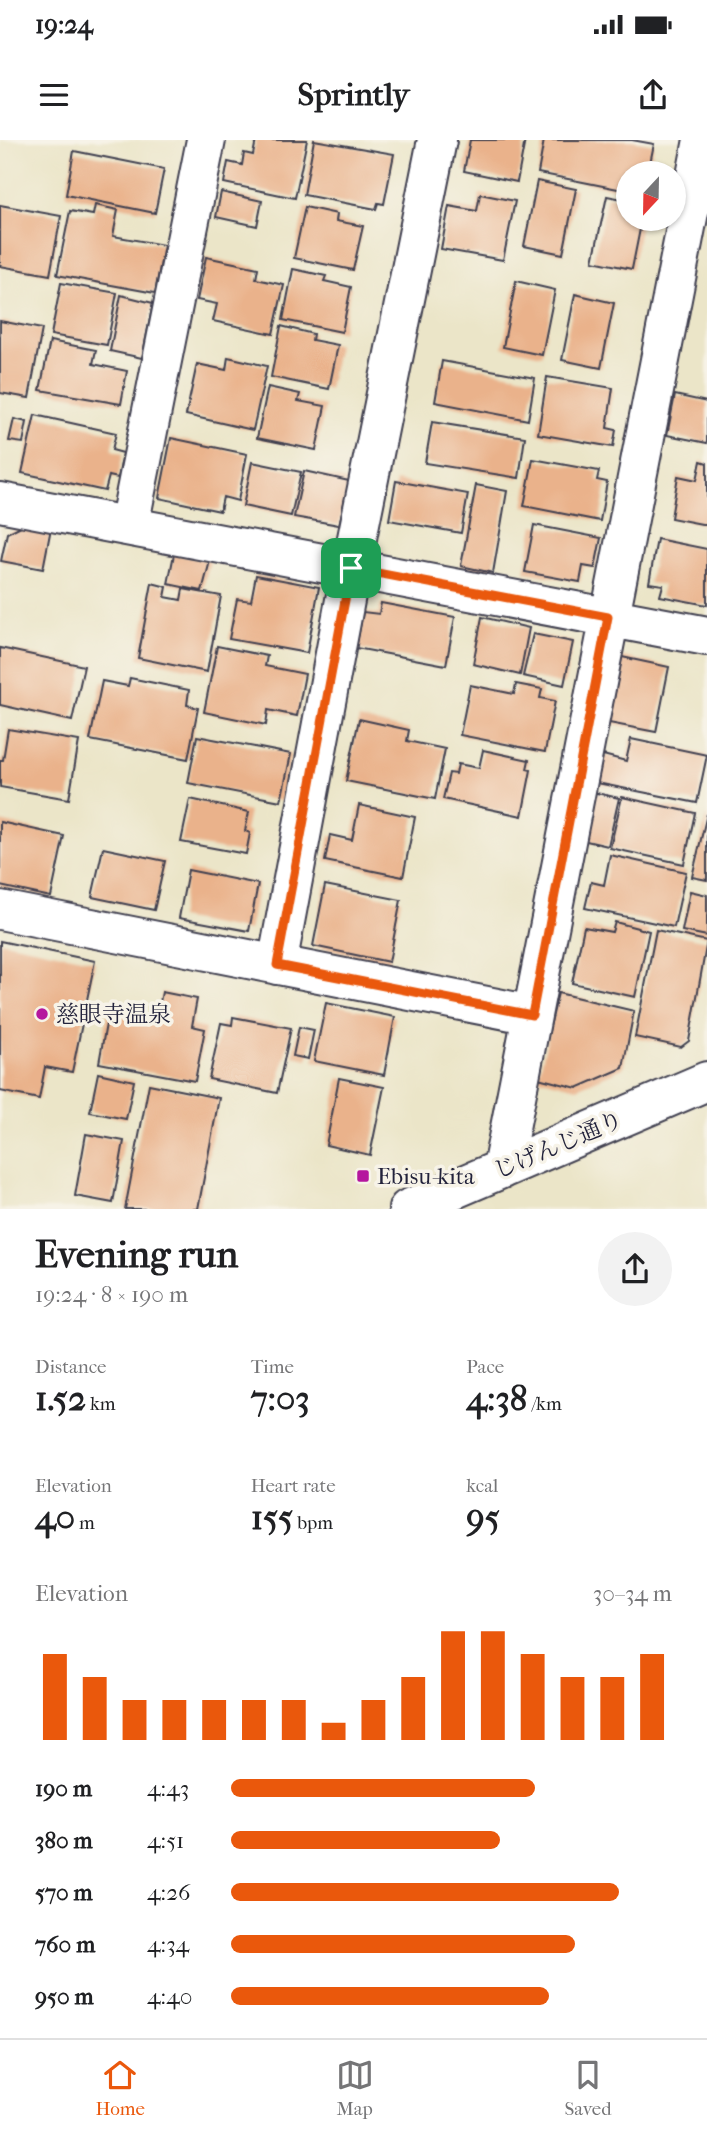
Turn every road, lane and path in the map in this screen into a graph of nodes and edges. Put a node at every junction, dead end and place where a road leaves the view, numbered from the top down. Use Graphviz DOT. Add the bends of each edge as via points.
graph roads {
  1 [pos="206,140"];
  2 [pos="438,140"];
  3 [pos="703,140"];
  4 [pos="0,502"];
  5 [pos="129,526"];
  6 [pos="351,568"];
  7 [pos="608,617"];
  8 [pos="707,636"];
  9 [pos="0,910"];
  10 [pos="277,965"];
  11 [pos="532,1015"];
  12 [pos="707,1081"];
  13 [pos="502,1169"];
  14 [pos="408,1209"];
  1 -- 5 [label="street"];
  2 -- 6 [label="street"];
  3 -- 7 [label="street"];
  4 -- 5 [label="street"];
  5 -- 6 [label="street"];
  6 -- 7 [label="street"];
  6 -- 10 [label="street"];
  7 -- 8 [label="street"];
  7 -- 11 [label="street"];
  9 -- 10 [label="street"];
  10 -- 11 [label="street"];
  11 -- 13 [label="street"];
  12 -- 13 [label="street, じげんじ通り"];
  13 -- 14 [label="street, じげんじ通り"];
}
